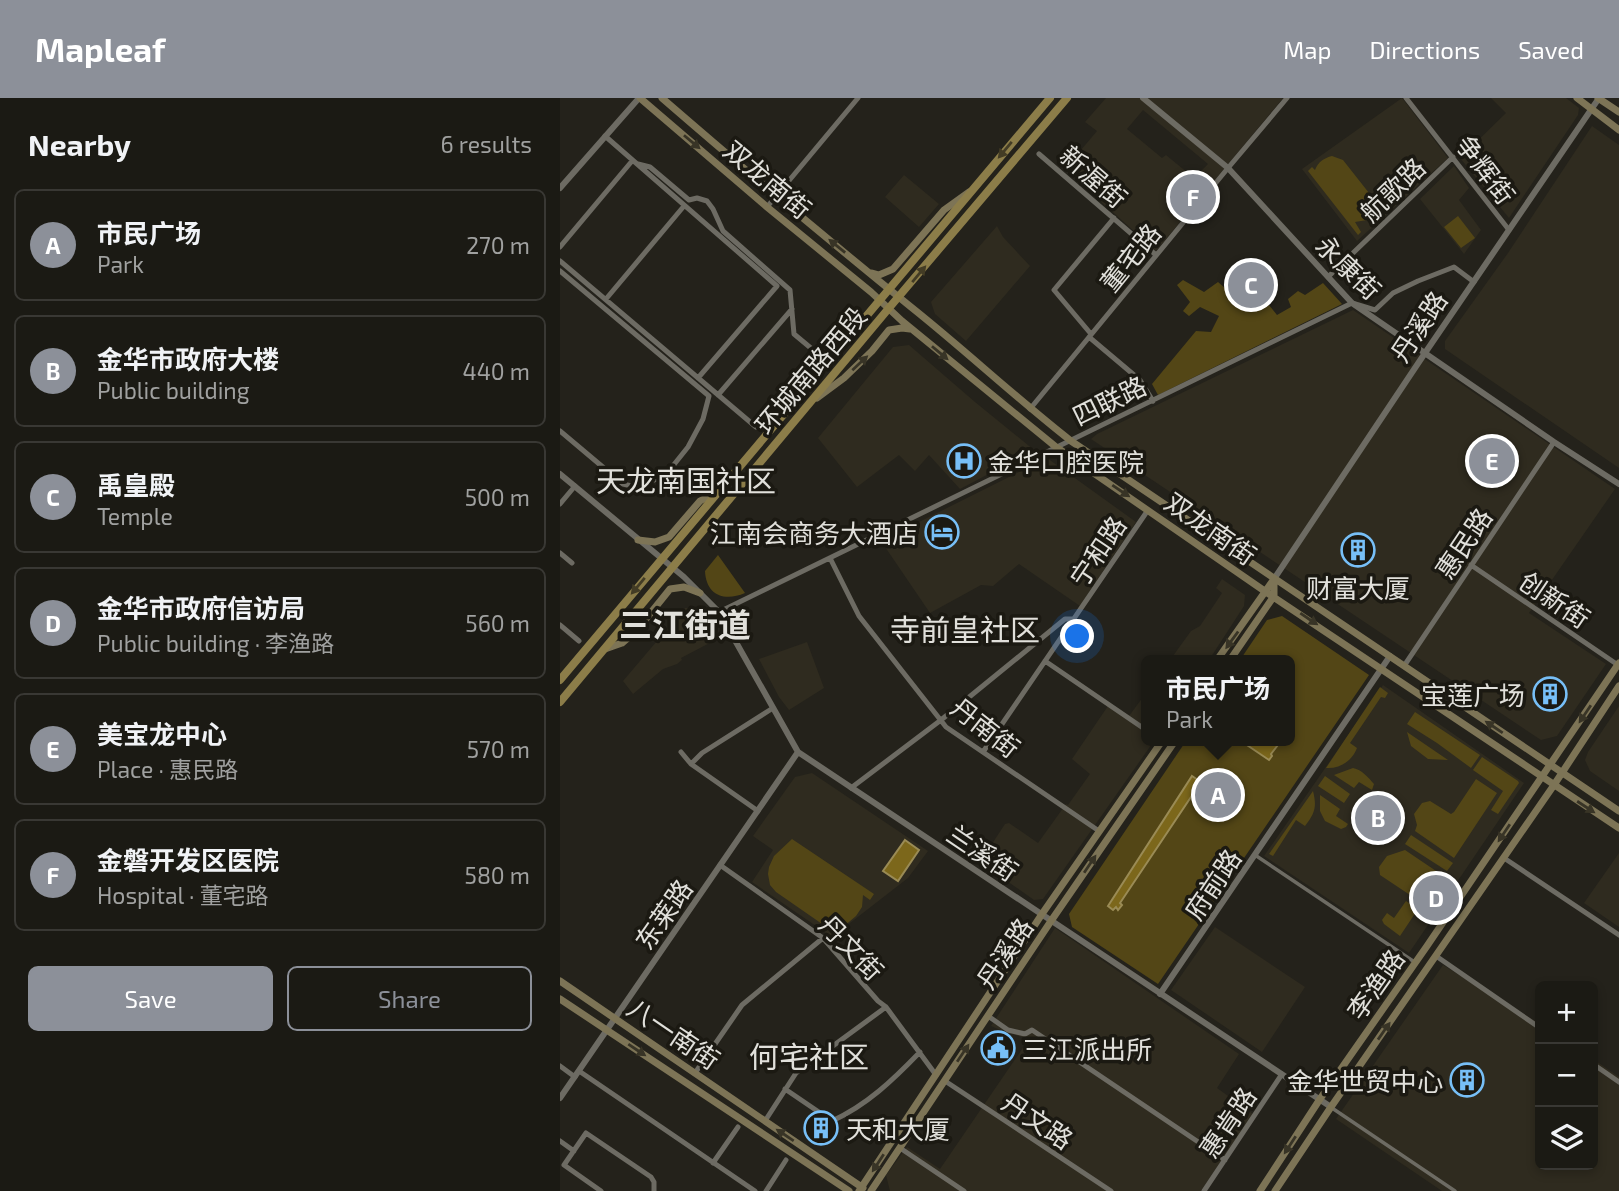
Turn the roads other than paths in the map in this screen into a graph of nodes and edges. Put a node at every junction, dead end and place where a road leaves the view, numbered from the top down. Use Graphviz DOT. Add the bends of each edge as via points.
graph roads {
  1 [pos="640,98"];
  2 [pos="662,98"];
  3 [pos="858,98"];
  4 [pos="1049,98"];
  5 [pos="1067,98"];
  6 [pos="1143,98"];
  7 [pos="1287,98"];
  8 [pos="1406,98"];
  9 [pos="1577,98"];
  10 [pos="1599,98"];
  11 [pos="1591,110"];
  12 [pos="1619,112"];
  13 [pos="1619,130"];
  14 [pos="605,136"];
  15 [pos="1039,153"];
  16 [pos="1453,157"];
  17 [pos="634,162"];
  18 [pos="1227,168"];
  19 [pos="560,188"];
  20 [pos="972,189"];
  21 [pos="776,196"];
  22 [pos="684,206"];
  23 [pos="767,207"];
  24 [pos="1114,218"];
  25 [pos="1508,230"];
  26 [pos="560,247"];
  27 [pos="1156,255"];
  28 [pos="560,261"];
  29 [pos="866,270"];
  30 [pos="560,271"];
  31 [pos="1328,277"];
  32 [pos="1474,282"];
  33 [pos="888,289"];
  34 [pos="899,298"];
  35 [pos="606,299"];
  36 [pos="879,299"];
  37 [pos="1352,303"];
  38 [pos="889,308"];
  39 [pos="792,309"];
  40 [pos="912,329"];
  41 [pos="1090,335"];
  42 [pos="1424,353"];
  43 [pos="818,354"];
  44 [pos="698,378"];
  45 [pos="718,395"];
  46 [pos="1153,401"];
  47 [pos="808,405"];
  48 [pos="1030,409"];
  49 [pos="756,426"];
  50 [pos="560,431"];
  51 [pos="1071,441"];
  52 [pos="1554,442"];
  53 [pos="1056,447"];
  54 [pos="560,474"];
  55 [pos="1619,484"];
  56 [pos="575,486"];
  57 [pos="718,492"];
  58 [pos="560,504"];
  59 [pos="1148,510"];
  60 [pos="638,540"];
  61 [pos="560,553"];
  62 [pos="662,558"];
  63 [pos="830,558"];
  64 [pos="572,563"];
  65 [pos="1471,565"];
  66 [pos="673,567"];
  67 [pos="1274,579"];
  68 [pos="1266,592"];
  69 [pos="700,593"];
  70 [pos="1274,596"];
  71 [pos="719,612"];
  72 [pos="1074,619"];
  73 [pos="560,625"];
  74 [pos="579,641"];
  75 [pos="604,649"];
  76 [pos="1221,655"];
  77 [pos="1233,655"];
  78 [pos="1390,656"];
  79 [pos="1045,661"];
  80 [pos="1618,664"];
  81 [pos="1404,666"];
  82 [pos="1382,669"];
  83 [pos="560,680"];
  84 [pos="1619,686"];
  85 [pos="560,702"];
  86 [pos="773,708"];
  87 [pos="941,720"];
  88 [pos="1141,727"];
  89 [pos="1158,746"];
  90 [pos="1172,746"];
  91 [pos="681,752"];
  92 [pos="798,752"];
  93 [pos="983,752"];
  94 [pos="691,764"];
  95 [pos="1550,765"];
  96 [pos="1562,772"];
  97 [pos="1542,776"];
  98 [pos="1554,785"];
  99 [pos="851,788"];
  100 [pos="758,811"];
  101 [pos="1619,811"];
  102 [pos="1619,828"];
  103 [pos="1099,831"];
  104 [pos="1255,855"];
  105 [pos="1504,858"];
  106 [pos="720,865"];
  107 [pos="1042,914"];
  108 [pos="1051,921"];
  109 [pos="1619,935"];
  110 [pos="823,938"];
  111 [pos="1436,956"];
  112 [pos="1416,963"];
  113 [pos="560,982"];
  114 [pos="1160,994"];
  115 [pos="560,999"];
  116 [pos="886,1007"];
  117 [pos="988,1016"];
  118 [pos="615,1018"];
  119 [pos="1535,1025"];
  120 [pos="606,1030"];
  121 [pos="920,1052"];
  122 [pos="560,1066"];
  123 [pos="1598,1067"];
  124 [pos="695,1073"];
  125 [pos="577,1074"];
  126 [pos="1282,1074"];
  127 [pos="936,1075"];
  128 [pos="945,1081"];
  129 [pos="1619,1082"];
  130 [pos="785,1089"];
  131 [pos="560,1098"];
  132 [pos="1320,1099"];
  133 [pos="1331,1107"];
  134 [pos="765,1121"];
  135 [pos="738,1127"];
  136 [pos="560,1142"];
  137 [pos="900,1148"];
  138 [pos="573,1151"];
  139 [pos="786,1160"];
  140 [pos="1225,1160"];
  141 [pos="713,1163"];
  142 [pos="865,1190"];
  143 [pos="601,1191"];
  144 [pos="654,1191"];
  145 [pos="755,1191"];
  146 [pos="766,1191"];
  147 [pos="849,1191"];
  148 [pos="964,1191"];
  149 [pos="1111,1191"];
  150 [pos="1204,1191"];
  151 [pos="1260,1191"];
  152 [pos="1275,1191"];
  153 [pos="1455,1191"];
  1 -- 14 [label="street"];
  1 -- 23 [label="main road, 双龙南街, one-way"];
  2 -- 21 [label="main road, 双龙南街"];
  3 -- 21 [label="street"];
  4 -- 20 [label="main road, 环城南路西段, one-way"];
  34 -- 5 [label="main road, 环城南路西段, one-way"];
  6 -- 18 [label="street, 永康街"];
  7 -- 18 [label="street, 董宅路"];
  8 -- 16 [label="street, 争辉街"];
  9 -- 11 [label="main road"];
  10 -- 11 [label="street, 丹溪路"];
  10 -- 12 [label="main road"];
  11 -- 13 [label="main road"];
  11 -- 25 [label="street, 丹溪路"];
  14 -- 17 [label="street"];
  14 -- 19 [label="street"];
  15 -- 24 [label="street, 新渥街"];
  16 -- 25 [label="street, 争辉街"];
  16 -- 31 [label="street, 航歌路"];
  17 -- 22 [label="street"];
  17 -- 26 [label="street"];
  17 -- 39 [label="street" via="650,167 689,200 707,201 723,231 790,290"];
  18 -- 27 [label="street, 董宅路"];
  18 -- 31 [label="street, 永康街"];
  20 -- 29 [label="main road" via="944,209 893,269 879,275"];
  20 -- 33 [label="main road, 环城南路西段"];
  21 -- 23 [label="street"];
  29 -- 21 [label="main road, 双龙南街, one-way"];
  22 -- 35 [label="street"];
  22 -- 44 [label="street" via="777,286"];
  23 -- 36 [label="main road, 双龙南街"];
  24 -- 27 [label="street, 新渥街"];
  24 -- 41 [label="street" via="1054,290"];
  25 -- 32 [label="street, 丹溪路"];
  27 -- 41 [label="street, 董宅路"];
  28 -- 35 [label="street"];
  29 -- 33 [label="main road, 双龙南街"];
  30 -- 50 [label="street" via="709,396 703,419 672,467 636,487 623,484"];
  31 -- 37 [label="street, 永康街"];
  32 -- 37 [label="street, 四联路" via="1454,267 1393,293 1375,310"];
  32 -- 42 [label="street, 丹溪路"];
  33 -- 34 [label="main road, 双龙南街"];
  33 -- 36 [label="main road, 环城南路西段"];
  34 -- 38 [label="main road, 环城南路西段"];
  34 -- 48 [label="main road, 双龙南街"];
  35 -- 44 [label="street"];
  36 -- 38 [label="main road, 双龙南街"];
  36 -- 57 [label="main road, 环城南路西段"];
  37 -- 42 [label="street, 永康街"];
  37 -- 46 [label="street, 四联路"];
  38 -- 40 [label="main road, 双龙南街"];
  38 -- 47 [label="main road, 环城南路西段"];
  39 -- 43 [label="street" via="794,334"];
  39 -- 45 [label="street"];
  47 -- 40 [label="main road, one-way" via="844,378 889,330"];
  40 -- 53 [label="main road, 双龙南街, one-way"];
  41 -- 46 [label="street" via="1140,380"];
  41 -- 48 [label="street, 董宅路"];
  42 -- 52 [label="street, 永康街"];
  42 -- 67 [label="street, 丹溪路"];
  44 -- 45 [label="street"];
  45 -- 49 [label="street"];
  46 -- 51 [label="street, 四联路"];
  47 -- 66 [label="main road, 环城南路西段"];
  48 -- 51 [label="main road, 双龙南街"];
  51 -- 53 [label="street, 四联路"];
  51 -- 67 [label="main road, 双龙南街"];
  52 -- 55 [label="street, 永康街"];
  52 -- 65 [label="street, 惠民路"];
  53 -- 59 [label="main road, 双龙南街, one-way"];
  53 -- 63 [label="street, 四联路"];
  54 -- 56 [label="street, 兰溪街"];
  56 -- 58 [label="street"];
  56 -- 60 [label="street, 兰溪街"];
  57 -- 60 [label="main road" via="700,501 669,537 655,542"];
  57 -- 62 [label="main road, 环城南路西段"];
  59 -- 68 [label="main road, 双龙南街"];
  59 -- 72 [label="street, 宁和路"];
  60 -- 62 [label="street, 兰溪街"];
  61 -- 64 [label="street"];
  62 -- 66 [label="street, 兰溪街"];
  62 -- 83 [label="main road, 环城南路西段, one-way"];
  63 -- 71 [label="street, 四联路"];
  63 -- 87 [label="street, 丹南街" via="859,616"];
  65 -- 80 [label="street, 创新街"];
  65 -- 81 [label="street, 惠民路"];
  66 -- 69 [label="street, 兰溪街"];
  66 -- 75 [label="main road, 环城南路西段"];
  67 -- 68 [label="main road, 丹溪路"];
  67 -- 70 [label="main road"];
  67 -- 78 [label="main road, 双龙南街"];
  68 -- 70 [label="main road, 双龙南街"];
  68 -- 76 [label="main road, 丹溪路, one-way"];
  69 -- 71 [label="street, 兰溪街"];
  69 -- 75 [label="main road" via="684,587 670,589 637,630 622,643"];
  70 -- 77 [label="main road"];
  70 -- 82 [label="main road, 双龙南街, one-way"];
  71 -- 86 [label="street, 兰溪街"];
  72 -- 79 [label="street, 宁和路"];
  72 -- 87 [label="street" via="1065,619"];
  73 -- 74 [label="street"];
  75 -- 85 [label="main road, 环城南路西段"];
  78 -- 81 [label="main road, 双龙南街"];
  78 -- 82 [label="street, 府前路"];
  79 -- 88 [label="street"];
  79 -- 93 [label="street, 宁和路"];
  80 -- 95 [label="main road, 李渔路, one-way"];
  95 -- 81 [label="main road, 双龙南街, one-way"];
  82 -- 97 [label="main road, 双龙南街"];
  82 -- 104 [label="street, 府前路"];
  84 -- 96 [label="main road, 李渔路"];
  86 -- 92 [label="street, 兰溪街"];
  86 -- 94 [label="street"];
  87 -- 93 [label="street, 丹南街"];
  87 -- 99 [label="street"];
  89 -- 103 [label="main road, 丹溪路"];
  108 -- 90 [label="main road, 丹溪路, one-way"];
  91 -- 94 [label="street"];
  92 -- 99 [label="street, 兰溪街"];
  92 -- 100 [label="street, 东莱路"];
  93 -- 103 [label="street, 丹南街"];
  94 -- 100 [label="street"];
  95 -- 96 [label="main road, 双龙南街"];
  95 -- 97 [label="main road, 李渔路"];
  96 -- 98 [label="main road, 李渔路"];
  96 -- 101 [label="main road, 双龙南街"];
  97 -- 98 [label="main road, 双龙南街"];
  97 -- 112 [label="main road, 李渔路, one-way"];
  98 -- 102 [label="main road, 双龙南街, one-way"];
  98 -- 105 [label="main road, 李渔路"];
  99 -- 107 [label="street, 兰溪街"];
  100 -- 106 [label="street, 东莱路"];
  103 -- 107 [label="main road, 丹溪路"];
  104 -- 112 [label="street"];
  104 -- 114 [label="street, 府前路"];
  105 -- 109 [label="street"];
  105 -- 111 [label="main road, 李渔路"];
  106 -- 110 [label="street, 丹文街"];
  106 -- 118 [label="street, 东莱路"];
  107 -- 108 [label="street, 兰溪街"];
  107 -- 127 [label="main road, 丹溪路"];
  108 -- 114 [label="street, 兰溪街"];
  108 -- 117 [label="main road, 丹溪路"];
  110 -- 116 [label="street, 丹文街"];
  110 -- 124 [label="street" via="743,1005"];
  111 -- 119 [label="street"];
  133 -- 111 [label="main road, 李渔路, one-way"];
  112 -- 132 [label="main road, 李渔路"];
  113 -- 118 [label="main road, 八一南街"];
  114 -- 126 [label="street, 兰溪街"];
  115 -- 120 [label="main road, 八一南街"];
  116 -- 121 [label="street, 丹文街"];
  116 -- 130 [label="street" via="796,1073"];
  128 -- 117 [label="main road, 丹溪路, one-way"];
  117 -- 140 [label="street" via="1008,1030 1032,1031"];
  118 -- 120 [label="street, 东莱路"];
  118 -- 124 [label="main road, 八一南街"];
  120 -- 125 [label="street, 东莱路"];
  120 -- 147 [label="main road, 八一南街, one-way"];
  121 -- 127 [label="street, 丹文街"];
  121 -- 130 [label="street" via="875,1096 832,1121"];
  122 -- 125 [label="street"];
  123 -- 129 [label="street"];
  124 -- 134 [label="main road, 八一南街"];
  125 -- 131 [label="street, 东莱路"];
  125 -- 141 [label="street"];
  126 -- 132 [label="street, 兰溪街"];
  126 -- 140 [label="street, 惠肯路"];
  127 -- 142 [label="main road, 丹溪路, one-way"];
  128 -- 137 [label="main road, 丹溪路"];
  128 -- 149 [label="street, 丹文路"];
  130 -- 134 [label="street"];
  132 -- 133 [label="street, 兰溪街"];
  132 -- 151 [label="main road, 李渔路, one-way"];
  133 -- 152 [label="main road, 李渔路"];
  133 -- 153 [label="street, 兰溪街"];
  142 -- 134 [label="main road, 八一南街, one-way"];
  135 -- 141 [label="street"];
  136 -- 138 [label="street"];
  137 -- 142 [label="main road, 丹溪路"];
  137 -- 148 [label="street"];
  138 -- 143 [label="street" via="564,1165"];
  138 -- 144 [label="street" via="586,1132 651,1177"];
  139 -- 146 [label="street"];
  140 -- 150 [label="street, 惠肯路"];
  141 -- 145 [label="street"];
}
